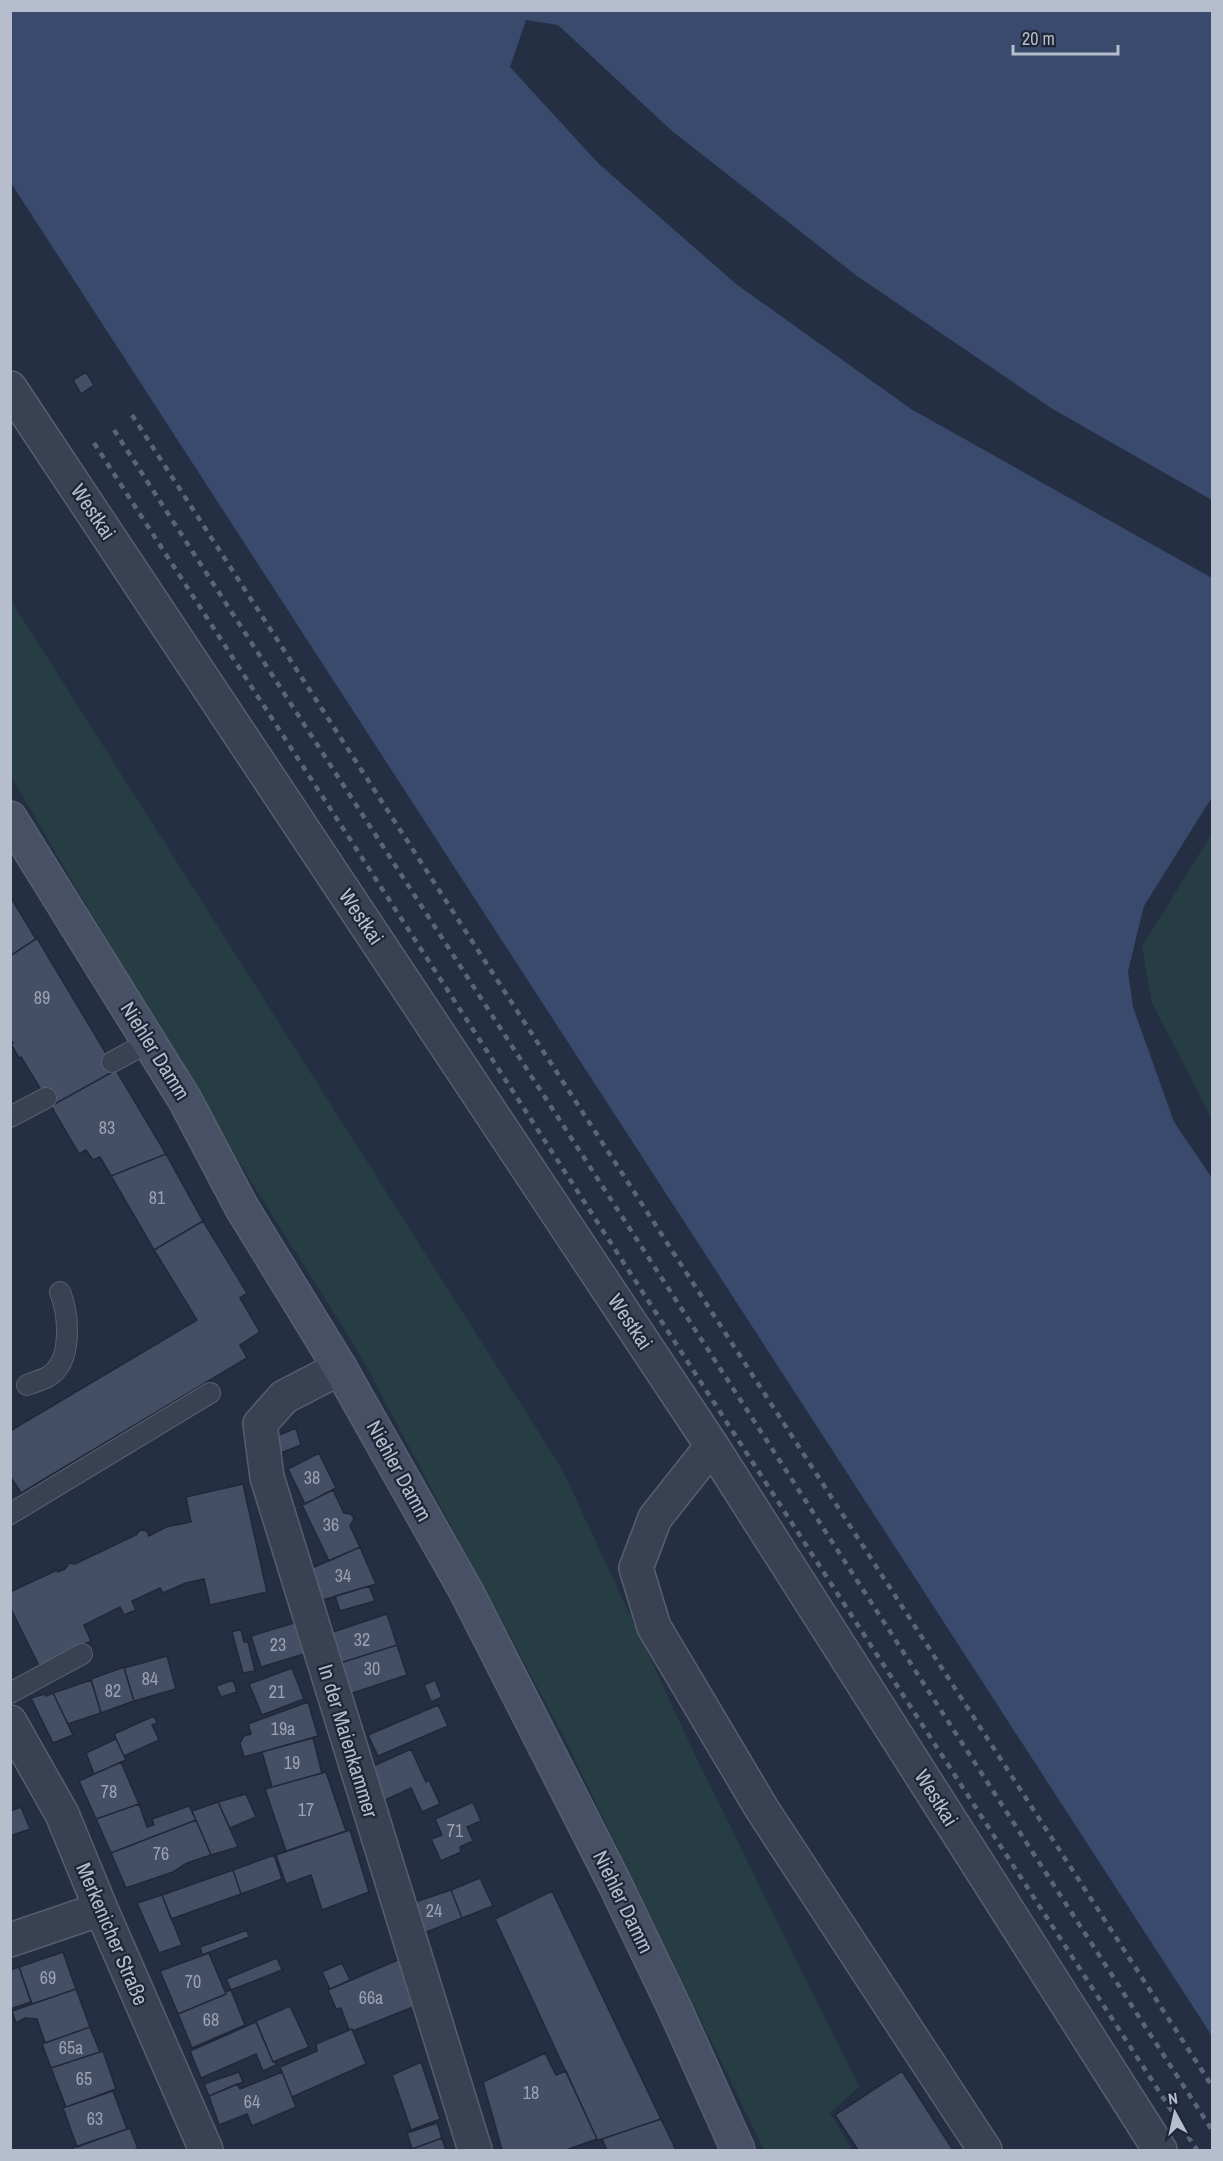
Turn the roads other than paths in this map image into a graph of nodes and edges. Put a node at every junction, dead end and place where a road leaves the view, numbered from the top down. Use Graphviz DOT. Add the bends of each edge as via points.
graph roads {
  1 [pos="10,388"];
  2 [pos="10,818"];
  3 [pos="149,1042"];
  4 [pos="111,1062"];
  5 [pos="46,1098"];
  6 [pos="10,1117"];
  7 [pos="60,1292"];
  8 [pos="340,1368"];
  9 [pos="27,1385"];
  10 [pos="210,1393"];
  11 [pos="712,1446"];
  12 [pos="10,1514"];
  13 [pos="82,1654"];
  14 [pos="10,1693"];
  15 [pos="10,1722"];
  16 [pos="101,1909"];
  17 [pos="10,1940"];
  18 [pos="206,2151"];
  19 [pos="475,2151"];
  20 [pos="738,2151"];
  21 [pos="985,2151"];
  22 [pos="1160,2151"];
  1 -- 11 [label="street, Westkai"];
  2 -- 3 [label="street, Niehler Damm"];
  3 -- 4 [label="lane"];
  3 -- 8 [label="street, Niehler Damm" via="185,1100 242,1208"];
  5 -- 6 [label="lane"];
  7 -- 9 [label="lane" via="66,1305 66,1346 59,1366 49,1376"];
  8 -- 19 [label="street, In der Maienkammer" via="284,1397 260,1424 267,1477"];
  8 -- 20 [label="street, Niehler Damm" via="477,1611 660,1977"];
  10 -- 12 [label="lane"];
  11 -- 21 [label="street" via="655,1518 636,1568 654,1627 762,1809"];
  11 -- 22 [label="street, Westkai"];
  13 -- 14 [label="lane"];
  15 -- 16 [label="street, Merkenicher Straße" via="62,1814"];
  16 -- 17 [label="street"];
  16 -- 18 [label="street, Merkenicher Straße"];
}
